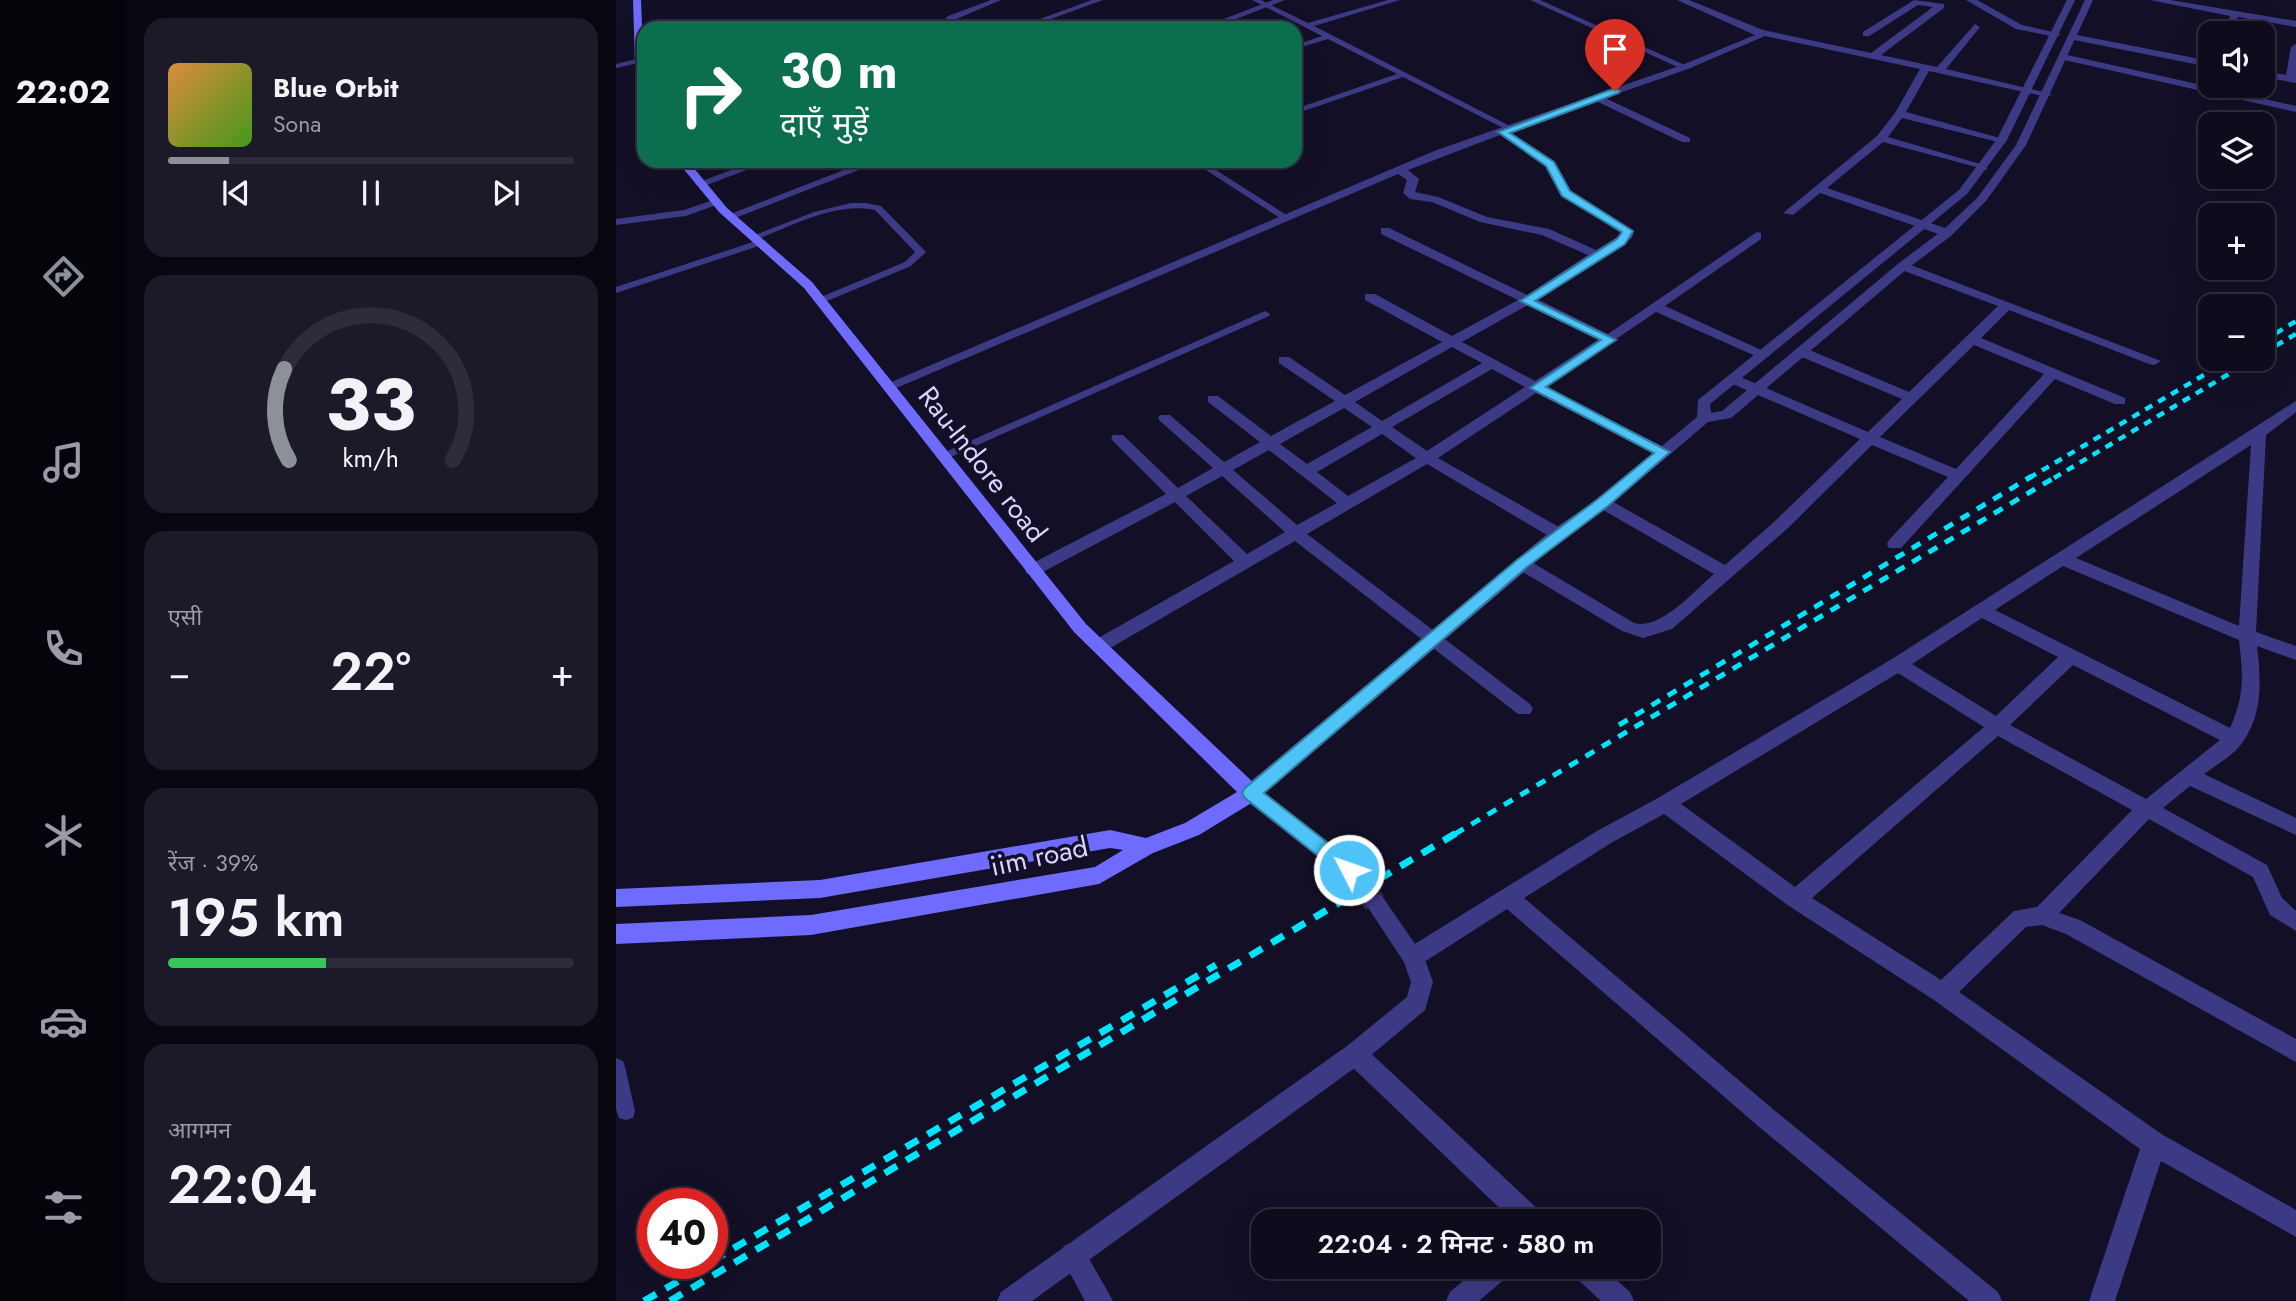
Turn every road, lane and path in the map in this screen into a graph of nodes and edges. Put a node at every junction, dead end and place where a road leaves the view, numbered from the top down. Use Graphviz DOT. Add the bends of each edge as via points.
graph roads {
  1 [pos="637,0"];
  2 [pos="997,0"];
  3 [pos="1099,0"];
  4 [pos="1256,0"];
  5 [pos="1281,0"];
  6 [pos="1396,0"];
  7 [pos="1534,0"];
  8 [pos="1681,0"];
  9 [pos="1970,0"];
  10 [pos="2071,0"];
  11 [pos="2089,0"];
  12 [pos="2154,0"];
  13 [pos="1268,5"];
  14 [pos="2235,13"];
  15 [pos="638,21"];
  16 [pos="946,21"];
  17 [pos="1039,21"];
  18 [pos="1224,21"];
  19 [pos="1302,21"];
  20 [pos="1302,21"];
  21 [pos="2232,21"];
  22 [pos="2296,24"];
  23 [pos="1310,25"];
  24 [pos="1975,27"];
  25 [pos="1760,32"];
  26 [pos="1866,34"];
  27 [pos="2056,34"];
  28 [pos="1331,36"];
  29 [pos="2072,37"];
  30 [pos="1302,45"];
  31 [pos="2296,47"];
  32 [pos="1872,57"];
  33 [pos="2063,57"];
  34 [pos="637,61"];
  35 [pos="2198,62"];
  36 [pos="616,66"];
  37 [pos="1685,67"];
  38 [pos="1925,69"];
  39 [pos="1939,71"];
  40 [pos="1405,74"];
  41 [pos="2275,76"];
  42 [pos="2293,79"];
  43 [pos="2029,90"];
  44 [pos="2046,94"];
  45 [pos="1597,97"];
  46 [pos="2296,109"];
  47 [pos="1302,110"];
  48 [pos="1900,114"];
  49 [pos="1507,130"];
  50 [pos="1881,138"];
  51 [pos="1686,140"];
  52 [pos="2002,140"];
  53 [pos="687,168"];
  54 [pos="746,168"];
  55 [pos="858,168"];
  56 [pos="1207,168"];
  57 [pos="1983,168"];
  58 [pos="1399,169"];
  59 [pos="699,184"];
  60 [pos="1819,189"];
  61 [pos="716,202"];
  62 [pos="1789,213"];
  63 [pos="731,216"];
  64 [pos="1283,216"];
  65 [pos="616,222"];
  66 [pos="1925,225"];
  67 [pos="1385,232"];
  68 [pos="1947,233"];
  69 [pos="1757,236"];
  70 [pos="759,239"];
  71 [pos="1597,255"];
  72 [pos="1903,266"];
  73 [pos="616,290"];
  74 [pos="1370,297"];
  75 [pos="820,301"];
  76 [pos="1526,301"];
  77 [pos="2007,305"];
  78 [pos="1656,307"];
  79 [pos="1265,314"];
  80 [pos="1972,339"];
  81 [pos="1609,340"];
  82 [pos="1451,341"];
  83 [pos="1801,352"];
  84 [pos="1763,354"];
  85 [pos="1284,360"];
  86 [pos="2154,361"];
  87 [pos="1492,363"];
  88 [pos="2053,373"];
  89 [pos="1733,379"];
  90 [pos="889,386"];
  91 [pos="1537,388"];
  92 [pos="1756,390"];
  93 [pos="1910,398"];
  94 [pos="1213,399"];
  95 [pos="2120,401"];
  96 [pos="1342,402"];
  97 [pos="2296,405"];
  98 [pos="1165,418"];
  99 [pos="1704,418"];
  100 [pos="1382,428"];
  101 [pos="2259,433"];
  102 [pos="1118,438"];
  103 [pos="1869,438"];
  104 [pos="1270,442"];
  105 [pos="1663,452"];
  106 [pos="942,456"];
  107 [pos="1427,458"];
  108 [pos="1221,469"];
  109 [pos="1307,471"];
  110 [pos="1958,476"];
  111 [pos="1176,494"];
  112 [pos="1347,503"];
  113 [pos="1603,503"];
  114 [pos="1296,533"];
  115 [pos="1558,534"];
  116 [pos="1895,544"];
  117 [pos="2060,558"];
  118 [pos="1245,562"];
  119 [pos="1522,564"];
  120 [pos="1033,570"];
  121 [pos="1726,573"];
  122 [pos="1980,610"];
  123 [pos="2247,636"];
  124 [pos="1433,639"];
  125 [pos="1099,646"];
  126 [pos="2296,653"];
  127 [pos="2072,655"];
  128 [pos="1898,664"];
  129 [pos="1524,709"];
  130 [pos="1997,726"];
  131 [pos="2235,740"];
  132 [pos="2189,776"];
  133 [pos="1251,793"];
  134 [pos="1665,804"];
  135 [pos="2149,808"];
  136 [pos="2296,827"];
  137 [pos="1146,847"];
  138 [pos="1349,870"];
  139 [pos="1507,897"];
  140 [pos="616,898"];
  141 [pos="1796,899"];
  142 [pos="1375,903"];
  143 [pos="2042,916"];
  144 [pos="2296,922"];
  145 [pos="616,934"];
  146 [pos="1413,957"];
  147 [pos="1942,993"];
  148 [pos="2296,1051"];
  149 [pos="1355,1054"];
  150 [pos="616,1067"];
  151 [pos="626,1111"];
  152 [pos="2154,1144"];
  153 [pos="1520,1209"];
  154 [pos="2296,1224"];
  155 [pos="1073,1255"];
  156 [pos="1485,1279"];
  157 [pos="1596,1279"];
  158 [pos="1010,1301"];
  159 [pos="1100,1301"];
  160 [pos="1459,1301"];
  161 [pos="1621,1301"];
  162 [pos="1989,1301"];
  163 [pos="2102,1301"];
  1 -- 15 [label="main road"];
  2 -- 16 [label="lane"];
  3 -- 17 [label="lane"];
  4 -- 13 [label="lane"];
  5 -- 13 [label="street"];
  6 -- 23 [label="lane"];
  7 -- 37 [label="lane"];
  8 -- 25 [label="street"];
  9 -- 27 [label="street" via="2013,24"];
  10 -- 27 [label="street"];
  11 -- 29 [label="street"];
  12 -- 14 [label="street"];
  13 -- 18 [label="street"];
  13 -- 20 [label="lane"];
  14 -- 21 [label="street"];
  14 -- 22 [label="street"];
  19 -- 23 [label="lane"];
  23 -- 28 [label="lane"];
  24 -- 39 [label="street"];
  25 -- 32 [label="street"];
  25 -- 37 [label="street" via="1756,38"];
  26 -- 32 [label="street" via="1917,2 1941,6"];
  27 -- 43 [label="street"];
  28 -- 30 [label="lane"];
  28 -- 40 [label="lane"];
  29 -- 33 [label="street"];
  29 -- 35 [label="street"];
  31 -- 42 [label="street"];
  32 -- 38 [label="street"];
  33 -- 44 [label="street"];
  33 -- 46 [label="street"];
  34 -- 36 [label="lane"];
  37 -- 45 [label="street"];
  38 -- 39 [label="street"];
  38 -- 48 [label="street"];
  39 -- 43 [label="street"];
  40 -- 47 [label="lane"];
  40 -- 49 [label="lane"];
  41 -- 42 [label="street"];
  43 -- 44 [label="street"];
  43 -- 52 [label="street"];
  44 -- 68 [label="street" via="2003,173"];
  45 -- 49 [label="street"];
  45 -- 51 [label="street"];
  48 -- 50 [label="street"];
  48 -- 52 [label="street"];
  49 -- 58 [label="street"];
  49 -- 71 [label="street" via="1550,164 1566,193 1628,231 1621,241"];
  50 -- 57 [label="street"];
  50 -- 60 [label="street"];
  52 -- 57 [label="street"];
  53 -- 59 [label="main road, Rau-Indore road"];
  54 -- 59 [label="street"];
  55 -- 63 [label="street"];
  56 -- 64 [label="lane"];
  57 -- 66 [label="street" via="1964,192"];
  58 -- 64 [label="street"];
  58 -- 71 [label="street" via="1413,179 1409,193 1413,197 1434,199 1484,220 1545,232"];
  59 -- 61 [label="main road, Rau-Indore road"];
  60 -- 62 [label="street"];
  60 -- 66 [label="street"];
  61 -- 63 [label="main road, Rau-Indore road"];
  61 -- 65 [label="lane" via="686,213"];
  63 -- 70 [label="main road, Rau-Indore road"];
  64 -- 90 [label="street"];
  66 -- 68 [label="street"];
  66 -- 84 [label="street"];
  67 -- 76 [label="street"];
  68 -- 72 [label="street"];
  69 -- 78 [label="street"];
  70 -- 73 [label="lane"];
  70 -- 75 [label="main road, Rau-Indore road"];
  70 -- 75 [label="lane" via="851,205 870,204 921,252 908,264"];
  71 -- 76 [label="street"];
  72 -- 77 [label="street"];
  72 -- 83 [label="street"];
  74 -- 82 [label="street"];
  75 -- 90 [label="main road, Rau-Indore road"];
  76 -- 81 [label="street"];
  76 -- 82 [label="street"];
  77 -- 80 [label="street"];
  77 -- 86 [label="street"];
  78 -- 81 [label="street"];
  78 -- 84 [label="street"];
  79 -- 106 [label="lane"];
  80 -- 88 [label="street"];
  80 -- 93 [label="street"];
  81 -- 91 [label="street"];
  82 -- 87 [label="street"];
  82 -- 96 [label="street"];
  83 -- 92 [label="street"];
  83 -- 93 [label="street"];
  84 -- 89 [label="street"];
  85 -- 96 [label="street"];
  87 -- 91 [label="street"];
  87 -- 100 [label="street"];
  88 -- 95 [label="street"];
  88 -- 110 [label="street"];
  89 -- 92 [label="street"];
  89 -- 99 [label="street" via="1703,404"];
  90 -- 106 [label="main road, Rau-Indore road"];
  91 -- 105 [label="street"];
  91 -- 107 [label="street"];
  92 -- 99 [label="street" via="1726,415"];
  92 -- 103 [label="street"];
  93 -- 103 [label="street"];
  94 -- 104 [label="street"];
  96 -- 100 [label="street"];
  96 -- 104 [label="street"];
  97 -- 101 [label="street"];
  98 -- 108 [label="street"];
  99 -- 105 [label="street"];
  100 -- 107 [label="street"];
  100 -- 109 [label="street"];
  101 -- 117 [label="street"];
  101 -- 123 [label="street"];
  102 -- 111 [label="street"];
  103 -- 110 [label="street"];
  103 -- 121 [label="street"];
  104 -- 108 [label="street"];
  104 -- 109 [label="street"];
  105 -- 113 [label="street"];
  106 -- 120 [label="main road, Rau-Indore road"];
  107 -- 112 [label="street"];
  107 -- 115 [label="street"];
  108 -- 111 [label="street"];
  108 -- 114 [label="street"];
  109 -- 112 [label="street"];
  110 -- 116 [label="street"];
  111 -- 118 [label="street"];
  111 -- 120 [label="street"];
  112 -- 114 [label="street"];
  113 -- 115 [label="street"];
  113 -- 121 [label="street"];
  114 -- 118 [label="street"];
  114 -- 124 [label="street"];
  115 -- 119 [label="street"];
  117 -- 122 [label="street"];
  117 -- 123 [label="street"];
  118 -- 125 [label="street"];
  119 -- 121 [label="street" via="1643,632 1666,625"];
  119 -- 124 [label="street"];
  120 -- 125 [label="main road, Rau-Indore road"];
  122 -- 127 [label="street"];
  122 -- 128 [label="street"];
  123 -- 126 [label="street"];
  123 -- 131 [label="street" via="2253,684"];
  124 -- 129 [label="street"];
  124 -- 133 [label="street"];
  125 -- 133 [label="main road, Rau-Indore road"];
  127 -- 130 [label="street"];
  127 -- 131 [label="street"];
  128 -- 130 [label="street"];
  128 -- 134 [label="street"];
  130 -- 135 [label="street"];
  130 -- 141 [label="street"];
  131 -- 132 [label="street"];
  132 -- 135 [label="street"];
  132 -- 136 [label="street"];
  133 -- 137 [label="main road" via="1192,829"];
  133 -- 138 [label="street"];
  134 -- 139 [label="street"];
  134 -- 141 [label="street"];
  135 -- 143 [label="street"];
  135 -- 144 [label="street" via="2260,871 2272,903"];
  137 -- 140 [label="main road, iim road" via="1110,839 820,889"];
  137 -- 145 [label="main road, iim road" via="1099,874 811,925"];
  139 -- 146 [label="street"];
  139 -- 162 [label="street"];
  141 -- 147 [label="street"];
  142 -- 146 [label="street"];
  143 -- 147 [label="street" via="2021,918"];
  143 -- 148 [label="street" via="2073,927"];
  146 -- 149 [label="street" via="1422,982 1418,1003"];
  147 -- 152 [label="street"];
  149 -- 153 [label="street"];
  149 -- 155 [label="street"];
  150 -- 151 [label="lane"];
  152 -- 154 [label="street"];
  152 -- 163 [label="street"];
  155 -- 158 [label="street"];
  155 -- 159 [label="street"];
  156 -- 160 [label="street"];
  157 -- 161 [label="street"];
}
